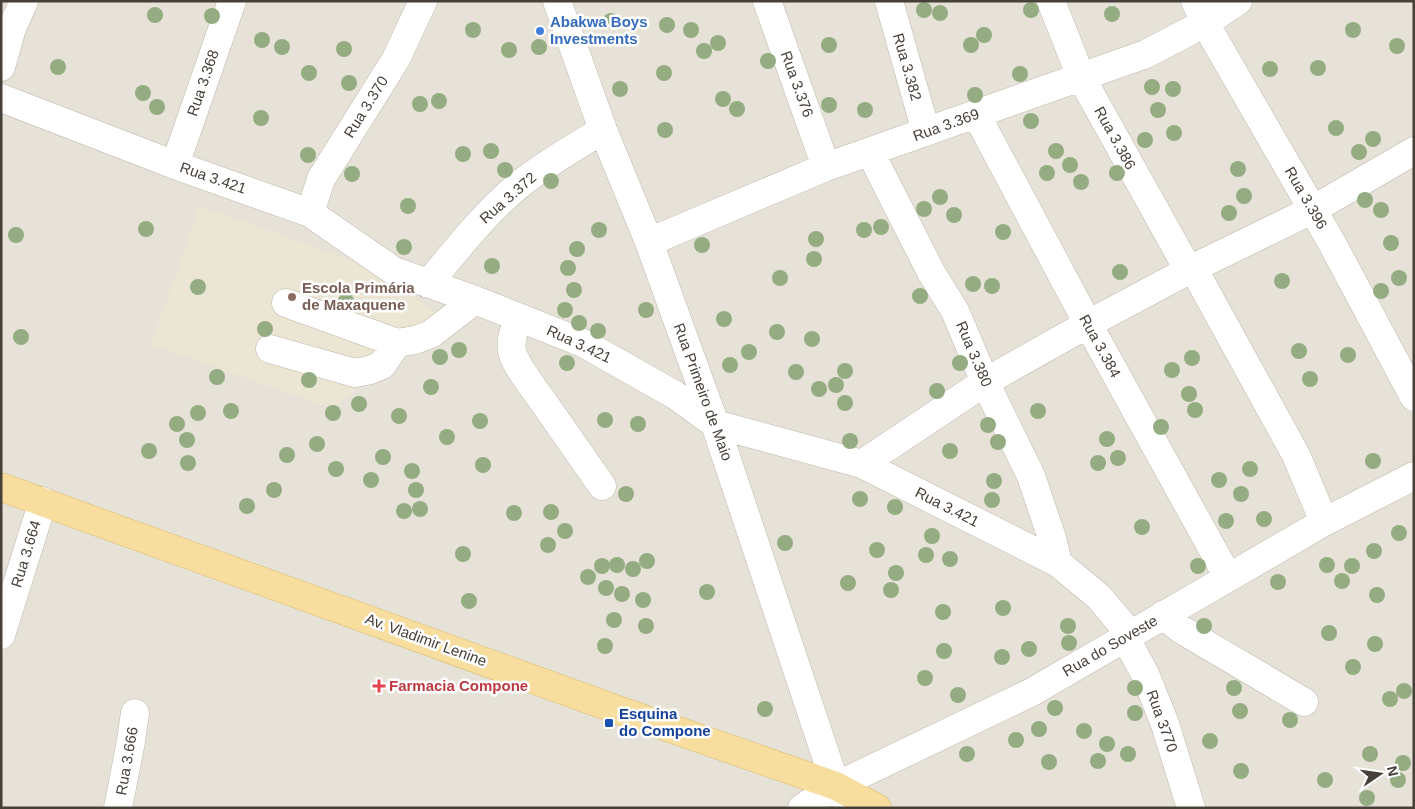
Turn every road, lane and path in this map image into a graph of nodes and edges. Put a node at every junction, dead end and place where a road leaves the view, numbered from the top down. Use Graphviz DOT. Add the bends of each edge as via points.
graph roads {
  1 [pos="24,1"];
  2 [pos="232,1"];
  3 [pos="423,1"];
  4 [pos="557,1"];
  5 [pos="767,1"];
  6 [pos="888,1"];
  7 [pos="1051,1"];
  8 [pos="1238,1"];
  9 [pos="1200,12"];
  10 [pos="1,67"];
  11 [pos="1081,77"];
  12 [pos="1,98"];
  13 [pos="976,114"];
  14 [pos="603,130"];
  15 [pos="926,132"];
  16 [pos="1414,151"];
  17 [pos="870,152"];
  18 [pos="174,165"];
  19 [pos="826,167"];
  20 [pos="1312,210"];
  21 [pos="310,213"];
  22 [pos="649,242"];
  23 [pos="1191,270"];
  24 [pos="428,284"];
  25 [pos="475,300"];
  26 [pos="286,303"];
  27 [pos="521,318"];
  28 [pos="1088,324"];
  29 [pos="397,343"];
  30 [pos="270,349"];
  31 [pos="985,382"];
  32 [pos="1414,397"];
  33 [pos="715,424"];
  34 [pos="862,464"];
  35 [pos="1412,480"];
  36 [pos="602,486"];
  37 [pos="1,487"];
  38 [pos="42,502"];
  39 [pos="1324,522"];
  40 [pos="1058,564"];
  41 [pos="1228,577"];
  42 [pos="1163,615"];
  43 [pos="1,635"];
  44 [pos="1127,636"];
  45 [pos="1304,702"];
  46 [pos="135,714"];
  47 [pos="844,797"];
  48 [pos="118,808"];
  49 [pos="802,808"];
  50 [pos="877,808"];
  51 [pos="1192,808"];
  1 -- 10 [label="street"];
  2 -- 18 [label="street, Rua 3.368"];
  3 -- 21 [label="street, Rua 3.370" via="396,59 321,178"];
  4 -- 14 [label="street, Rua Primeiro de Maio"];
  5 -- 19 [label="street, Rua 3.376"];
  6 -- 15 [label="street, Rua 3.382"];
  7 -- 11 [label="street, Rua 3.386"];
  8 -- 9 [label="street, Rua 3.369"];
  9 -- 11 [label="street, Rua 3.369" via="1146,54"];
  9 -- 20 [label="street, Rua 3.396"];
  11 -- 13 [label="street, Rua 3.369"];
  11 -- 23 [label="street, Rua 3.386"];
  12 -- 18 [label="street, Rua 3.421"];
  13 -- 15 [label="street, Rua 3.369"];
  13 -- 28 [label="street, Rua 3.384"];
  14 -- 22 [label="street, Rua Primeiro de Maio"];
  14 -- 24 [label="street, Rua 3.372" via="519,185 472,230"];
  15 -- 17 [label="street, Rua 3.369"];
  16 -- 20 [label="street"];
  17 -- 19 [label="street, Rua 3.369"];
  17 -- 31 [label="street, Rua 3.380" via="931,272 955,310"];
  18 -- 21 [label="street, Rua 3.421"];
  19 -- 22 [label="street, Rua 3.369"];
  20 -- 23 [label="street"];
  20 -- 32 [label="street, Rua 3.396"];
  21 -- 24 [label="street, Rua 3.421" via="394,271"];
  22 -- 33 [label="street, Rua Primeiro de Maio"];
  23 -- 28 [label="street"];
  23 -- 39 [label="street, Rua 3.386" via="1296,455"];
  24 -- 25 [label="street, Rua 3.421"];
  25 -- 27 [label="street, Rua 3.421"];
  25 -- 29 [label="street" via="431,334"];
  26 -- 29 [label="street"];
  27 -- 33 [label="street, Rua 3.421" via="583,343 675,395"];
  27 -- 36 [label="street" via="512,340 517,362"];
  28 -- 31 [label="street"];
  28 -- 41 [label="street, Rua 3.384"];
  29 -- 30 [label="street" via="382,365 355,373"];
  31 -- 34 [label="street"];
  31 -- 40 [label="street, Rua 3.380" via="1031,476"];
  33 -- 34 [label="street, Rua 3.421"];
  33 -- 47 [label="street, Rua Primeiro de Maio"];
  34 -- 40 [label="street, Rua 3.421"];
  35 -- 39 [label="street, Rua do Soveste"];
  37 -- 38 [label="main road, Av. Vladimir Lenine"];
  38 -- 43 [label="street, Rua 3.664"];
  38 -- 47 [label="main road, Av. Vladimir Lenine" via="627,713"];
  39 -- 41 [label="street, Rua do Soveste"];
  40 -- 44 [label="street, Rua 3.421" via="1099,596"];
  41 -- 42 [label="street, Rua do Soveste"];
  42 -- 44 [label="street, Rua do Soveste"];
  42 -- 45 [label="street" via="1182,630"];
  44 -- 47 [label="street, Rua do Soveste"];
  44 -- 51 [label="street, Rua 3770" via="1165,724"];
  46 -- 48 [label="street, Rua 3.666"];
  47 -- 49 [label="street, Rua do Soveste"];
  47 -- 50 [label="main road, Av. Vladimir Lenine"];
}
